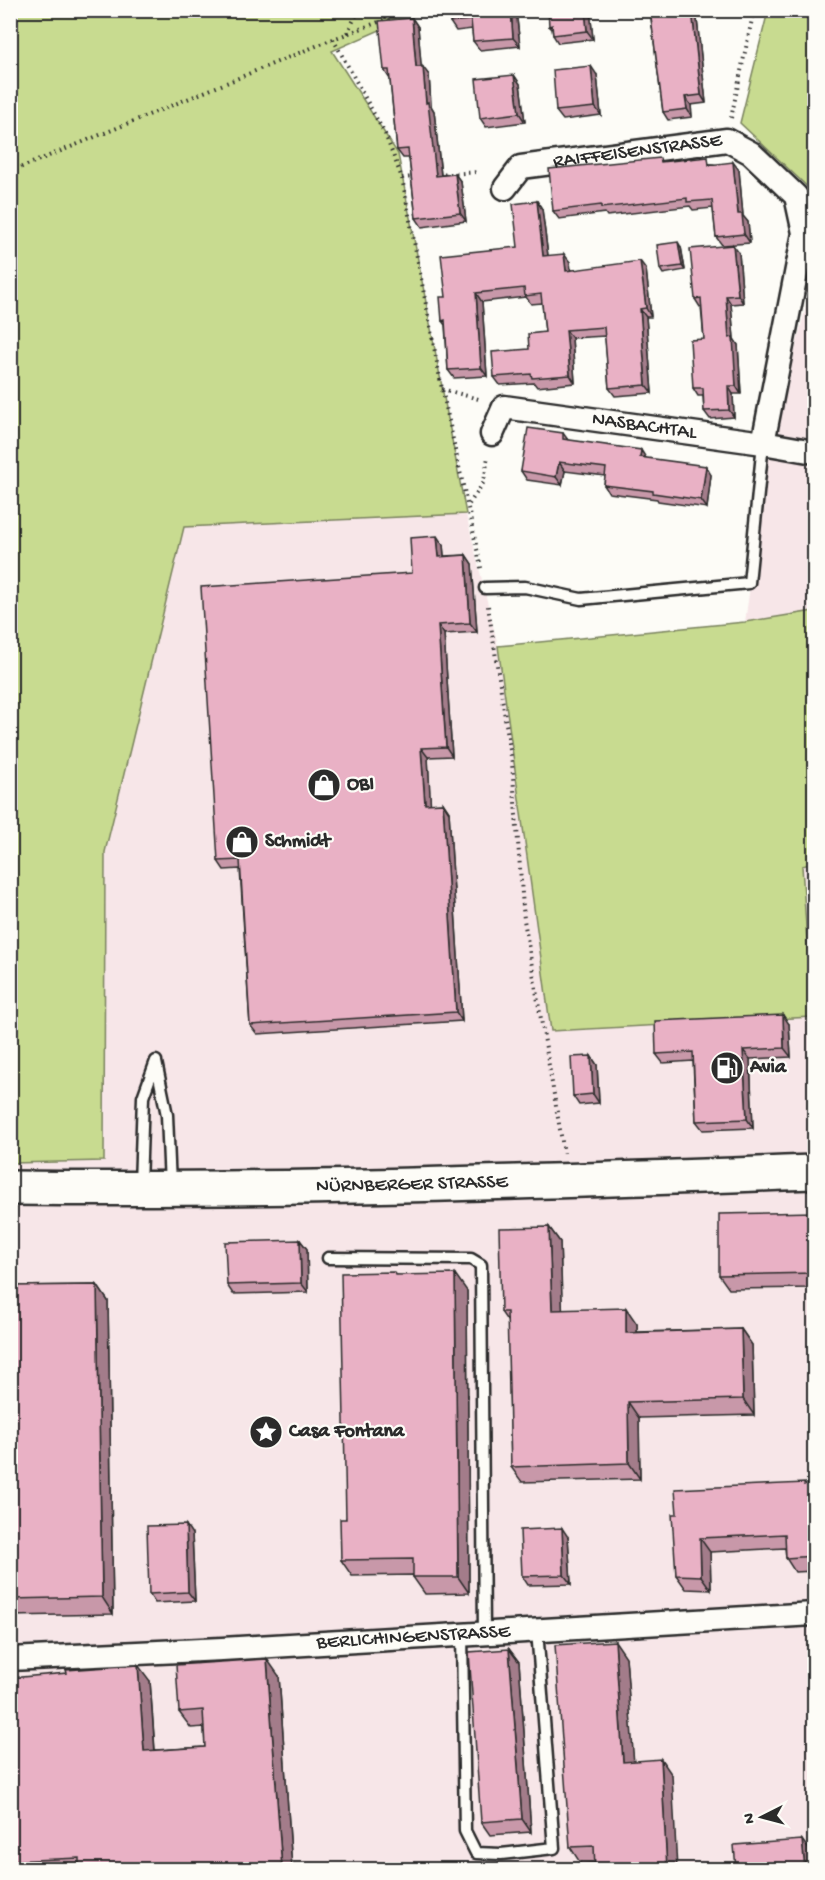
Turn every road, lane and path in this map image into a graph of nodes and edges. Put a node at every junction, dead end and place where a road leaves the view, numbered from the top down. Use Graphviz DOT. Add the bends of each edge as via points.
graph roads {
  1 [pos="359,10"];
  2 [pos="411,10"];
  3 [pos="754,10"];
  4 [pos="347,34"];
  5 [pos="727,140"];
  6 [pos="10,172"];
  7 [pos="478,172"];
  8 [pos="434,175"];
  9 [pos="423,176"];
  10 [pos="402,178"];
  11 [pos="505,188"];
  12 [pos="442,389"];
  13 [pos="504,407"];
  14 [pos="492,434"];
  15 [pos="763,443"];
  16 [pos="814,452"];
  17 [pos="468,505"];
  18 [pos="485,588"];
  19 [pos="814,1172"];
  20 [pos="10,1188"];
  21 [pos="155,1189"];
  22 [pos="328,1258"];
  23 [pos="814,1614"];
  24 [pos="537,1630"];
  25 [pos="473,1634"];
  26 [pos="10,1659"];
  1 -- 4 [label="path"];
  2 -- 4 [label="path"];
  3 -- 5 [label="path"];
  4 -- 6 [label="path"];
  5 -- 11 [label="street, RAIFFEISENSTRASSE" via="521,167"];
  5 -- 15 [label="street, RAIFFEISENSTRASSE" via="751,153 796,196 804,233"];
  7 -- 8 [label="path"];
  9 -- 10 [label="path"];
  12 -- 13 [label="path"];
  13 -- 14 [label="street"];
  13 -- 15 [label="street, NASBACHTAL"];
  14 -- 17 [label="path" via="484,482"];
  15 -- 16 [label="street, NASBACHTAL"];
  15 -- 18 [label="lane" via="749,583 581,599 525,587"];
  19 -- 21 [label="main road, NÜRNBERGER STRASSE"];
  20 -- 21 [label="main road, NÜRNBERGER STRASSE"];
  21 -- 21 [label="lane" via="167,1115 156,1061 143,1097"];
  22 -- 25 [label="lane" via="471,1259 481,1265"];
  23 -- 24 [label="street, BERLICHINGENSTRASSE"];
  24 -- 25 [label="street, BERLICHINGENSTRASSE"];
  24 -- 25 [label="lane" via="554,1848 501,1854 476,1853 465,1831"];
  25 -- 26 [label="street, BERLICHINGENSTRASSE"];
}
